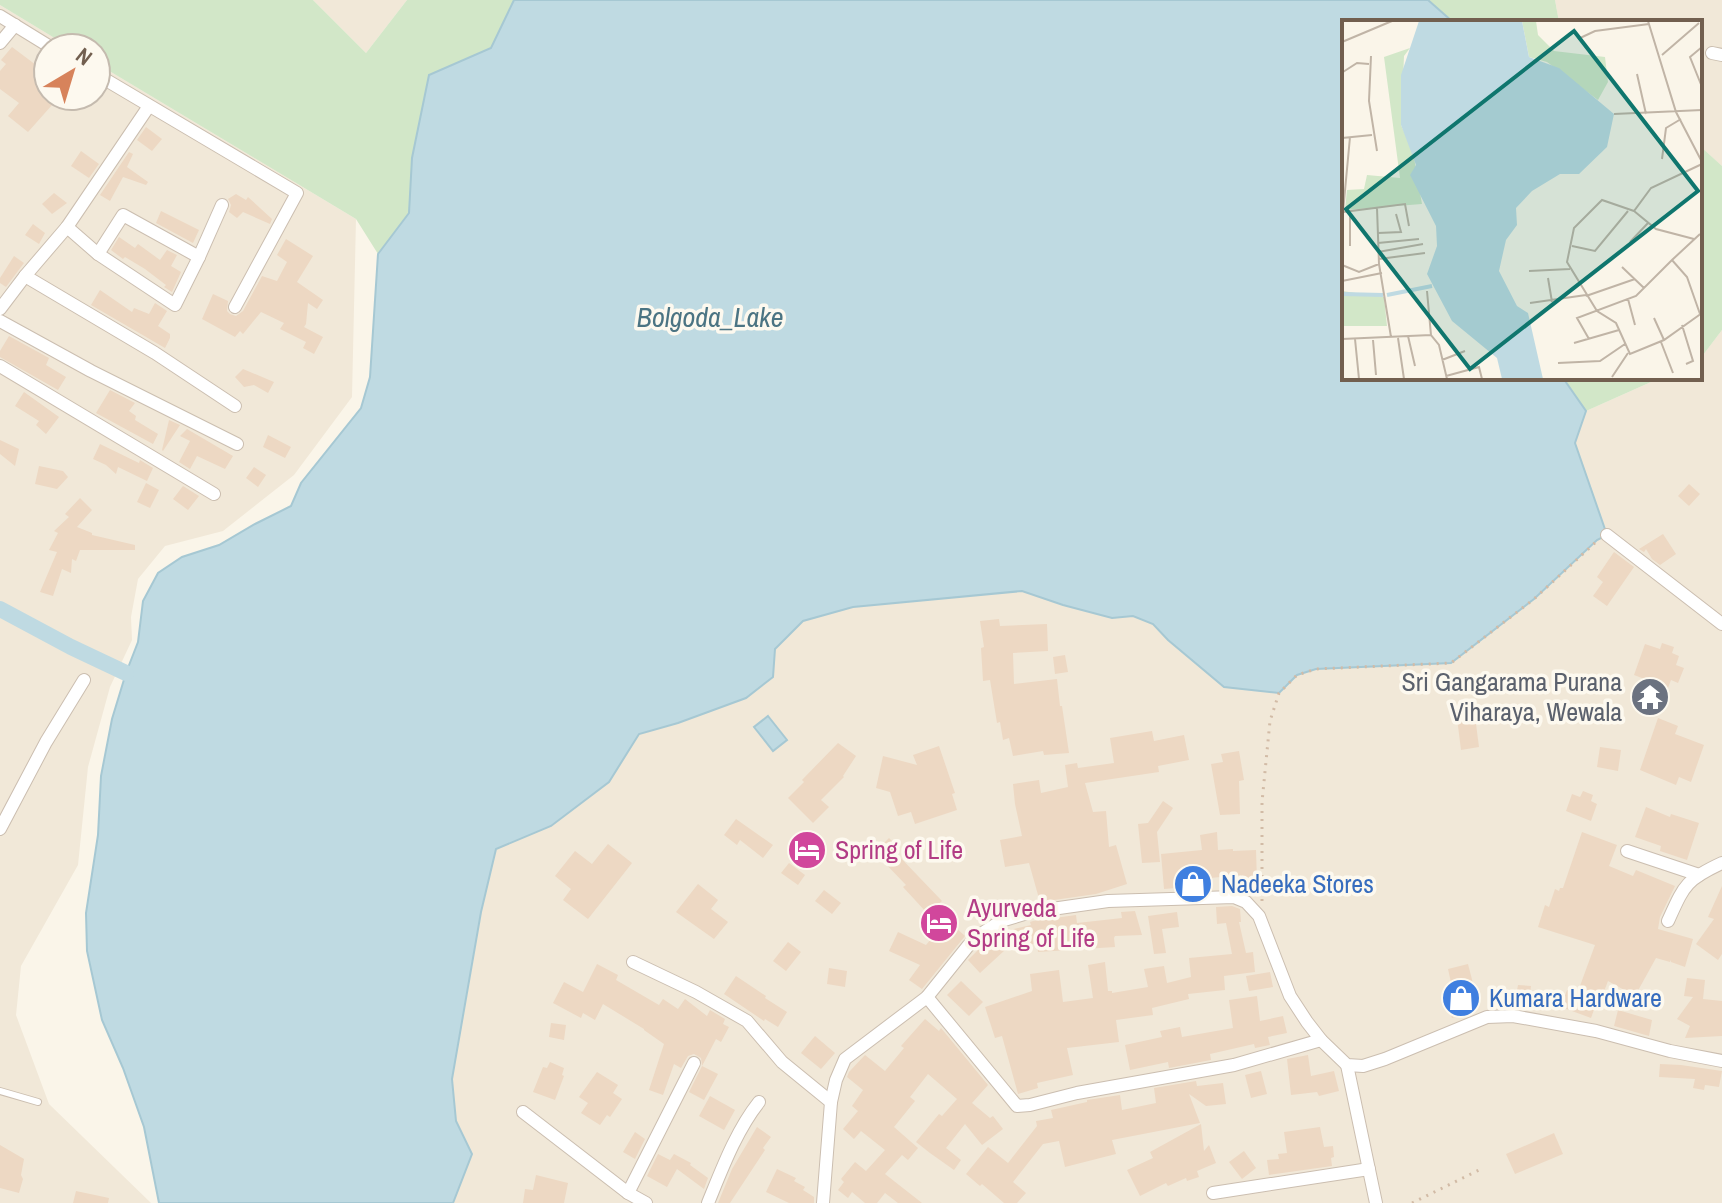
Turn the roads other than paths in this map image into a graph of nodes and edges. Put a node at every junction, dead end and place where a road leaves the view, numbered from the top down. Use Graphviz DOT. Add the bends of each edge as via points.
graph roads {
  1 [pos="0,16"];
  2 [pos="15,25"];
  3 [pos="32,36"];
  4 [pos="0,43"];
  5 [pos="112,84"];
  6 [pos="149,106"];
  7 [pos="222,205"];
  8 [pos="67,227"];
  9 [pos="98,254"];
  10 [pos="199,257"];
  11 [pos="25,276"];
  12 [pos="235,307"];
  13 [pos="0,309"];
  14 [pos="0,321"];
  15 [pos="0,366"];
  16 [pos="235,406"];
  17 [pos="237,444"];
  18 [pos="214,494"];
  19 [pos="1607,535"];
  20 [pos="1722,624"];
  21 [pos="84,680"];
  22 [pos="0,829"];
  23 [pos="1627,851"];
  24 [pos="1722,863"];
  25 [pos="1699,875"];
  26 [pos="1668,921"];
  27 [pos="633,962"];
  28 [pos="927,997"];
  29 [pos="1321,1040"];
  30 [pos="1722,1061"];
  31 [pos="694,1063"];
  32 [pos="1347,1065"];
  33 [pos="0,1091"];
  34 [pos="38,1102"];
  35 [pos="759,1102"];
  36 [pos="831,1102"];
  37 [pos="523,1112"];
  38 [pos="1369,1169"];
  39 [pos="628,1193"];
  40 [pos="1213,1193"];
  41 [pos="646,1203"];
  42 [pos="708,1203"];
  43 [pos="823,1203"];
  44 [pos="1376,1203"];
  1 -- 2 [label="street"];
  2 -- 3 [label="street"];
  2 -- 4 [label="street"];
  5 -- 6 [label="street"];
  6 -- 8 [label="street"];
  6 -- 12 [label="street" via="297,193"];
  7 -- 10 [label="street"];
  8 -- 9 [label="street"];
  8 -- 11 [label="street"];
  9 -- 10 [label="street" via="123,215"];
  9 -- 10 [label="street" via="175,305"];
  11 -- 13 [label="street"];
  11 -- 16 [label="street"];
  14 -- 17 [label="street"];
  15 -- 18 [label="street"];
  19 -- 20 [label="street"];
  21 -- 22 [label="street"];
  23 -- 25 [label="street"];
  24 -- 25 [label="street"];
  25 -- 26 [label="street" via="1681,891"];
  27 -- 36 [label="street" via="747,1021 782,1062"];
  28 -- 29 [label="street" via="1017,1106 1234,1065"];
  28 -- 29 [label="street" via="968,946 1001,921 1108,901 1234,897 1259,916 1290,996"];
  28 -- 36 [label="street" via="845,1059"];
  29 -- 32 [label="street"];
  30 -- 32 [label="street" via="1513,1016 1487,1017 1385,1059"];
  31 -- 39 [label="street"];
  32 -- 38 [label="street"];
  33 -- 34 [label="lane"];
  35 -- 42 [label="street"];
  36 -- 43 [label="street"];
  37 -- 39 [label="street"];
  38 -- 40 [label="street"];
  38 -- 44 [label="street"];
  39 -- 41 [label="street"];
}
